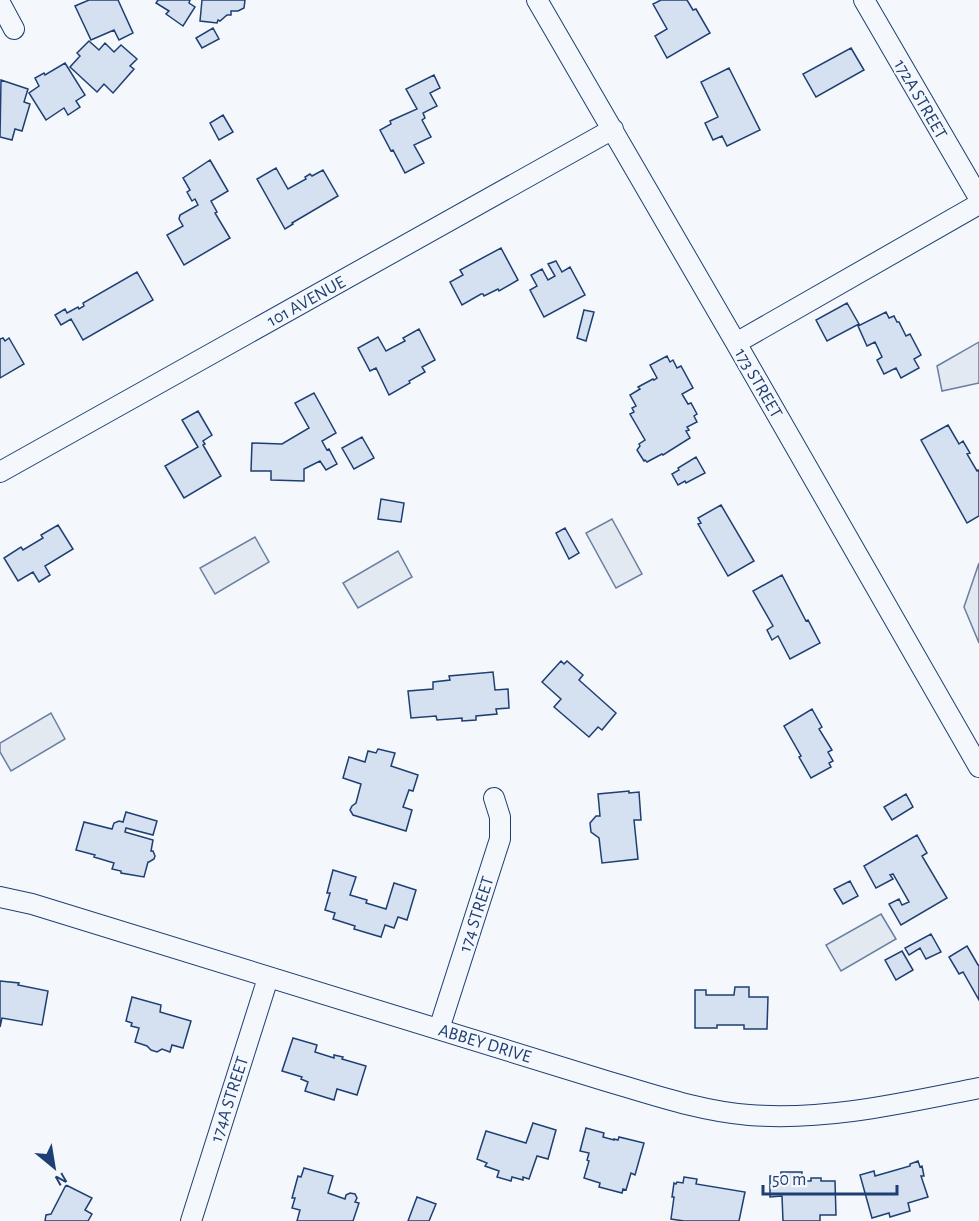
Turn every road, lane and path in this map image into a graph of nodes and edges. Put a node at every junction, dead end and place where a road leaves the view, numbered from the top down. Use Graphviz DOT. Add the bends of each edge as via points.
graph roads {
  1 [pos="537,0"];
  2 [pos="864,0"];
  3 [pos="0,3"];
  4 [pos="14,29"];
  5 [pos="613,129"];
  6 [pos="979,198"];
  7 [pos="979,204"];
  8 [pos="736,343"];
  9 [pos="0,472"];
  10 [pos="979,766"];
  11 [pos="494,798"];
  12 [pos="0,897"];
  13 [pos="268,978"];
  14 [pos="439,1029"];
  15 [pos="979,1088"];
  16 [pos="191,1221"];
  1 -- 5 [label="street, 173 STREET"];
  2 -- 6 [label="street, 172A STREET"];
  3 -- 4 [label="street"];
  5 -- 8 [label="street, 173 STREET"];
  5 -- 9 [label="street, 101 AVENUE"];
  7 -- 8 [label="street"];
  8 -- 10 [label="street, 173 STREET"];
  11 -- 14 [label="street, 174 STREET" via="500,817 500,839"];
  12 -- 13 [label="street, ABBEY DRIVE"];
  13 -- 14 [label="street, ABBEY DRIVE"];
  13 -- 16 [label="street, 174A STREET"];
  14 -- 15 [label="street, ABBEY DRIVE" via="698,1107 749,1115 843,1113"];
}
